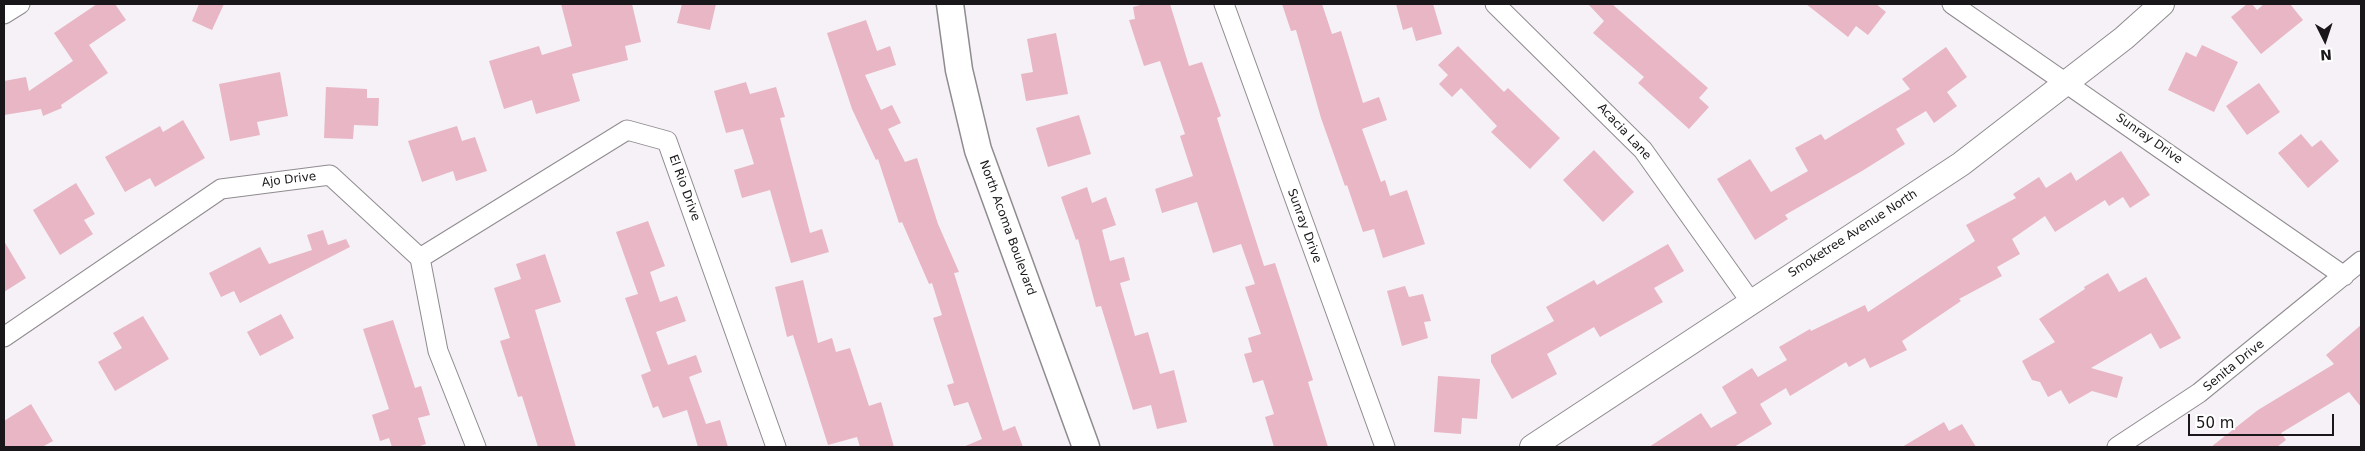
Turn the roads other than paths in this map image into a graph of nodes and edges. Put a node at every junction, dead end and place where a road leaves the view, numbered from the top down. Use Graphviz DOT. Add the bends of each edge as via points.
graph roads {
  1 [pos="20,4"];
  2 [pos="950,4"];
  3 [pos="1224,4"];
  4 [pos="1495,4"];
  5 [pos="1952,4"];
  6 [pos="2162,4"];
  7 [pos="4,14"];
  8 [pos="2068,83"];
  9 [pos="420,258"];
  10 [pos="2361,261"];
  11 [pos="2344,276"];
  12 [pos="1750,302"];
  13 [pos="4,337"];
  14 [pos="476,447"];
  15 [pos="776,447"];
  16 [pos="1086,447"];
  17 [pos="1385,447"];
  18 [pos="1532,447"];
  19 [pos="2117,447"];
  1 -- 7 [label="street"];
  2 -- 16 [label="main road, North Acoma Boulevard" via="959,70 978,150"];
  3 -- 17 [label="street, Sunray Drive"];
  4 -- 12 [label="street, Acacia Lane" via="1643,150"];
  5 -- 8 [label="street, Sunray Drive"];
  6 -- 8 [label="street, Smoketree Avenue North"];
  8 -- 11 [label="street, Sunray Drive"];
  8 -- 12 [label="street, Smoketree Avenue North" via="1961,164"];
  9 -- 13 [label="street, Ajo Drive" via="330,175 221,189"];
  9 -- 14 [label="street" via="438,351"];
  9 -- 15 [label="street, El Rio Drive" via="627,130 667,141"];
  10 -- 11 [label="street, Senita Drive"];
  11 -- 19 [label="street, Senita Drive" via="2199,393"];
  12 -- 18 [label="street, Smoketree Avenue North"];
}
